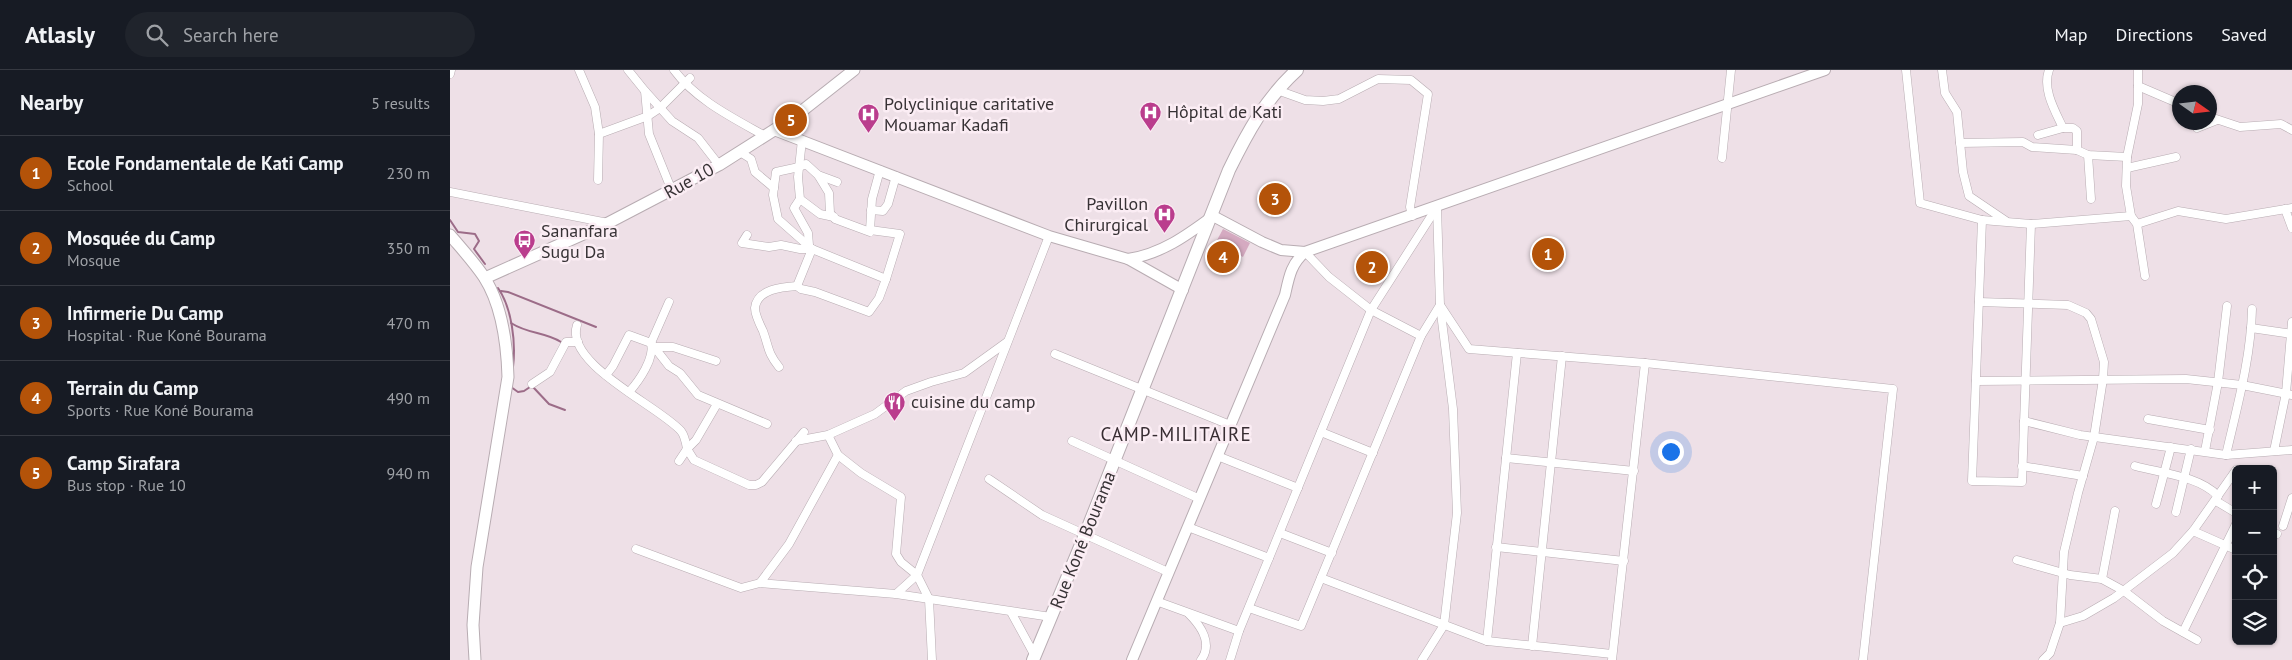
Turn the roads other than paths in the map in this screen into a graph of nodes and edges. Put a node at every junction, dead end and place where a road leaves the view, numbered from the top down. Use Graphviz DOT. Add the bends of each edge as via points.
graph roads {
  1 [pos="452,70"];
  2 [pos="579,70"];
  3 [pos="628,70"];
  4 [pos="674,70"];
  5 [pos="854,70"];
  6 [pos="1297,70"];
  7 [pos="1411,70"];
  8 [pos="1730,70"];
  9 [pos="1825,70"];
  10 [pos="1906,70"];
  11 [pos="1942,70"];
  12 [pos="2049,70"];
  13 [pos="2138,70"];
  14 [pos="450,74"];
  15 [pos="1411,80"];
  16 [pos="687,81"];
  17 [pos="2138,86"];
  18 [pos="645,90"];
  19 [pos="1277,90"];
  20 [pos="2172,101"];
  21 [pos="1727,103"];
  22 [pos="660,108"];
  23 [pos="648,116"];
  24 [pos="2218,120"];
  25 [pos="2063,128"];
  26 [pos="2292,130"];
  27 [pos="770,133"];
  28 [pos="599,134"];
  29 [pos="2038,135"];
  30 [pos="802,140"];
  31 [pos="1960,143"];
  32 [pos="2077,150"];
  33 [pos="740,152"];
  34 [pos="2088,155"];
  35 [pos="2127,156"];
  36 [pos="2176,157"];
  37 [pos="1722,158"];
  38 [pos="719,165"];
  39 [pos="799,167"];
  40 [pos="2127,168"];
  41 [pos="880,170"];
  42 [pos="818,175"];
  43 [pos="896,176"];
  44 [pos="598,180"];
  45 [pos="837,182"];
  46 [pos="774,188"];
  47 [pos="672,191"];
  48 [pos="450,192"];
  49 [pos="800,199"];
  50 [pos="2091,200"];
  51 [pos="1437,207"];
  52 [pos="2289,209"];
  53 [pos="871,210"];
  54 [pos="1213,216"];
  55 [pos="1412,216"];
  56 [pos="2131,216"];
  57 [pos="834,217"];
  58 [pos="1982,220"];
  59 [pos="2008,222"];
  60 [pos="608,223"];
  61 [pos="2031,224"];
  62 [pos="2136,224"];
  63 [pos="2292,228"];
  64 [pos="870,230"];
  65 [pos="450,235"];
  66 [pos="747,235"];
  67 [pos="1049,236"];
  68 [pos="810,247"];
  69 [pos="1281,250"];
  70 [pos="1305,252"];
  71 [pos="1144,257"];
  72 [pos="1128,259"];
  73 [pos="471,260"];
  74 [pos="510,266"];
  75 [pos="1145,268"];
  76 [pos="2145,276"];
  77 [pos="1289,277"];
  78 [pos="485,278"];
  79 [pos="886,278"];
  80 [pos="797,286"];
  81 [pos="1183,290"];
  82 [pos="492,296"];
  83 [pos="669,302"];
  84 [pos="1979,302"];
  85 [pos="2028,304"];
  86 [pos="1440,305"];
  87 [pos="2227,306"];
  88 [pos="2252,309"];
  89 [pos="1371,310"];
  90 [pos="2292,322"];
  91 [pos="577,325"];
  92 [pos="2252,328"];
  93 [pos="2291,334"];
  94 [pos="1421,336"];
  95 [pos="578,342"];
  96 [pos="1008,342"];
  97 [pos="653,345"];
  98 [pos="1517,353"];
  99 [pos="1056,354"];
  100 [pos="1562,356"];
  101 [pos="716,361"];
  102 [pos="1645,363"];
  103 [pos="779,367"];
  104 [pos="606,375"];
  105 [pos="2103,379"];
  106 [pos="1976,381"];
  107 [pos="2025,381"];
  108 [pos="2218,382"];
  109 [pos="532,384"];
  110 [pos="2242,385"];
  111 [pos="1143,390"];
  112 [pos="629,392"];
  113 [pos="2289,394"];
  114 [pos="717,404"];
  115 [pos="2148,418"];
  116 [pos="2024,422"];
  117 [pos="767,424"];
  118 [pos="1230,425"];
  119 [pos="2210,430"];
  120 [pos="804,432"];
  121 [pos="1321,432"];
  122 [pos="828,435"];
  123 [pos="2094,438"];
  124 [pos="796,441"];
  125 [pos="1072,441"];
  126 [pos="2171,447"];
  127 [pos="687,449"];
  128 [pos="2191,449"];
  129 [pos="2292,450"];
  130 [pos="2204,451"];
  131 [pos="2274,451"];
  132 [pos="1372,453"];
  133 [pos="838,455"];
  134 [pos="2226,455"];
  135 [pos="2242,455"];
  136 [pos="1220,457"];
  137 [pos="1506,458"];
  138 [pos="1115,460"];
  139 [pos="679,462"];
  140 [pos="1551,462"];
  141 [pos="2238,465"];
  142 [pos="2022,466"];
  143 [pos="2135,466"];
  144 [pos="1634,471"];
  145 [pos="2164,474"];
  146 [pos="2083,476"];
  147 [pos="2232,476"];
  148 [pos="989,479"];
  149 [pos="2185,479"];
  150 [pos="1298,488"];
  151 [pos="1200,498"];
  152 [pos="2217,498"];
  153 [pos="2292,498"];
  154 [pos="2156,504"];
  155 [pos="2232,510"];
  156 [pos="2116,511"];
  157 [pos="2176,512"];
  158 [pos="1188,526"];
  159 [pos="2283,526"];
  160 [pos="2193,531"];
  161 [pos="2232,531"];
  162 [pos="1280,533"];
  163 [pos="1085,535"];
  164 [pos="2224,545"];
  165 [pos="1496,547"];
  166 [pos="636,548"];
  167 [pos="2232,548"];
  168 [pos="1332,552"];
  169 [pos="1541,552"];
  170 [pos="1269,558"];
  171 [pos="2017,560"];
  172 [pos="1624,561"];
  173 [pos="1168,572"];
  174 [pos="2062,572"];
  175 [pos="917,574"];
  176 [pos="1321,578"];
  177 [pos="2102,579"];
  178 [pos="760,583"];
  179 [pos="2124,591"];
  180 [pos="896,594"];
  181 [pos="928,599"];
  182 [pos="1156,601"];
  183 [pos="1249,608"];
  184 [pos="1011,612"];
  185 [pos="1186,612"];
  186 [pos="1052,617"];
  187 [pos="2060,623"];
  188 [pos="1444,624"];
  189 [pos="1239,631"];
  190 [pos="2183,632"];
  191 [pos="2197,640"];
  192 [pos="1487,641"];
  193 [pos="1532,646"];
  194 [pos="1612,657"];
  195 [pos="1034,658"];
  196 [pos="2048,659"];
  197 [pos="475,660"];
  198 [pos="932,660"];
  199 [pos="1132,660"];
  200 [pos="1201,660"];
  201 [pos="1230,660"];
  202 [pos="1422,660"];
  203 [pos="1863,660"];
  1 -- 14 [label="street"];
  2 -- 28 [label="street" via="595,107"];
  3 -- 18 [label="street"];
  4 -- 16 [label="street"];
  5 -- 27 [label="main road, Rue 10"];
  6 -- 19 [label="highway, Rue Koné Bourama"];
  7 -- 15 [label="street"];
  8 -- 21 [label="street"];
  9 -- 21 [label="street"];
  10 -- 58 [label="street" via="1920,203"];
  11 -- 31 [label="street" via="1945,93 1957,112"];
  12 -- 25 [label="street" via="2046,78 2049,95"];
  13 -- 17 [label="street"];
  15 -- 19 [label="street" via="1378,79 1339,99 1323,101 1306,100"];
  15 -- 55 [label="street" via="1428,94 1410,207"];
  16 -- 22 [label="street"];
  16 -- 27 [label="street" via="730,116"];
  17 -- 20 [label="street"];
  17 -- 35 [label="street" via="2138,104"];
  18 -- 22 [label="street"];
  18 -- 23 [label="street"];
  19 -- 54 [label="highway, Rue Koné Bourama" via="1266,102 1244,140"];
  21 -- 37 [label="street"];
  21 -- 51 [label="street"];
  22 -- 23 [label="street"];
  22 -- 38 [label="street" via="672,121 698,138"];
  23 -- 28 [label="street"];
  23 -- 47 [label="street" via="649,134"];
  24 -- 26 [label="street" via="2240,127 2280,124"];
  25 -- 29 [label="street"];
  25 -- 32 [label="street" via="2077,131"];
  27 -- 30 [label="street"];
  27 -- 33 [label="main road, Rue 10"];
  28 -- 44 [label="street"];
  30 -- 39 [label="street"];
  30 -- 41 [label="street"];
  31 -- 32 [label="street" via="2023,142 2032,147"];
  31 -- 59 [label="street" via="1969,196"];
  32 -- 34 [label="street"];
  33 -- 38 [label="main road, Rue 10"];
  33 -- 46 [label="street" via="751,159 755,172"];
  34 -- 35 [label="street"];
  34 -- 50 [label="street"];
  35 -- 40 [label="street"];
  36 -- 40 [label="street"];
  38 -- 47 [label="main road, Rue 10"];
  39 -- 42 [label="street" via="806,164"];
  39 -- 46 [label="street" via="776,172"];
  39 -- 49 [label="street"];
  40 -- 56 [label="street"];
  41 -- 43 [label="street"];
  41 -- 53 [label="street"];
  42 -- 45 [label="street"];
  42 -- 57 [label="street" via="829,193 830,213"];
  43 -- 53 [label="street" via="883,211"];
  43 -- 67 [label="street"];
  46 -- 68 [label="street" via="778,219"];
  47 -- 60 [label="main road, Rue 10"];
  48 -- 60 [label="street"];
  49 -- 57 [label="street" via="820,214"];
  49 -- 68 [label="street" via="794,208 808,233"];
  51 -- 55 [label="street"];
  51 -- 86 [label="street"];
  51 -- 89 [label="street"];
  52 -- 62 [label="street" via="2226,219 2178,211"];
  52 -- 63 [label="street"];
  53 -- 64 [label="street"];
  54 -- 69 [label="street"];
  54 -- 71 [label="street" via="1184,237"];
  54 -- 81 [label="highway, Rue Koné Bourama"];
  55 -- 70 [label="street"];
  56 -- 61 [label="street"];
  56 -- 62 [label="street"];
  57 -- 64 [label="street"];
  58 -- 59 [label="street"];
  58 -- 84 [label="street"];
  59 -- 61 [label="street"];
  60 -- 74 [label="main road, Rue 10"];
  61 -- 85 [label="street"];
  62 -- 76 [label="street"];
  64 -- 79 [label="street" via="900,234"];
  65 -- 73 [label="main road"];
  66 -- 68 [label="street" via="742,243 769,247 781,245 800,250"];
  67 -- 72 [label="street"];
  67 -- 96 [label="street"];
  68 -- 79 [label="street"];
  68 -- 80 [label="street"];
  69 -- 70 [label="street"];
  69 -- 77 [label="street"];
  70 -- 77 [label="street" via="1296,260"];
  70 -- 89 [label="street" via="1329,277"];
  71 -- 72 [label="street"];
  71 -- 75 [label="street"];
  72 -- 75 [label="street"];
  73 -- 74 [label="main road" via="487,269"];
  73 -- 78 [label="main road"];
  74 -- 78 [label="main road, Rue 10"];
  74 -- 82 [label="main road" via="495,285"];
  75 -- 81 [label="street"];
  77 -- 118 [label="street" via="1285,295"];
  78 -- 82 [label="main road"];
  79 -- 80 [label="street" via="879,298 869,312"];
  80 -- 103 [label="street" via="767,292 760,296 755,308 769,354"];
  81 -- 111 [label="highway, Rue Koné Bourama"];
  82 -- 197 [label="main road" via="502,320 508,351 508,377 477,567 473,626"];
  83 -- 97 [label="street"];
  84 -- 85 [label="street"];
  84 -- 106 [label="street"];
  85 -- 105 [label="street" via="2068,305 2086,313 2091,319 2104,362"];
  85 -- 107 [label="street"];
  86 -- 94 [label="street"];
  86 -- 98 [label="street" via="1470,349"];
  86 -- 188 [label="street" via="1453,409 1457,513"];
  87 -- 108 [label="street"];
  88 -- 92 [label="street"];
  89 -- 94 [label="street"];
  89 -- 121 [label="street"];
  90 -- 93 [label="street"];
  91 -- 95 [label="street"];
  92 -- 93 [label="street"];
  92 -- 110 [label="street"];
  93 -- 113 [label="street"];
  94 -- 132 [label="street"];
  95 -- 104 [label="street" via="593,364"];
  95 -- 109 [label="street" via="566,342 550,372"];
  96 -- 122 [label="street" via="964,373 906,392 875,414"];
  96 -- 175 [label="street"];
  97 -- 101 [label="street" via="673,347"];
  97 -- 104 [label="street" via="629,335"];
  97 -- 112 [label="street" via="638,382"];
  97 -- 114 [label="street" via="698,395"];
  98 -- 100 [label="street"];
  98 -- 137 [label="street"];
  99 -- 111 [label="street"];
  100 -- 102 [label="street"];
  100 -- 140 [label="street"];
  102 -- 144 [label="street"];
  102 -- 203 [label="street" via="1893,389"];
  104 -- 112 [label="street"];
  105 -- 107 [label="street"];
  105 -- 108 [label="street"];
  105 -- 123 [label="street"];
  106 -- 107 [label="street"];
  106 -- 142 [label="street" via="1972,480 2022,482"];
  107 -- 116 [label="street"];
  108 -- 110 [label="street"];
  108 -- 119 [label="street"];
  110 -- 113 [label="street"];
  110 -- 134 [label="street"];
  111 -- 118 [label="street"];
  111 -- 138 [label="highway, Rue Koné Bourama"];
  112 -- 127 [label="street" via="681,431"];
  113 -- 131 [label="street"];
  114 -- 117 [label="street"];
  114 -- 127 [label="street"];
  115 -- 119 [label="street"];
  116 -- 123 [label="street"];
  116 -- 142 [label="street"];
  118 -- 151 [label="street"];
  119 -- 130 [label="street"];
  120 -- 124 [label="street"];
  121 -- 132 [label="street"];
  121 -- 150 [label="street"];
  122 -- 124 [label="street"];
  122 -- 133 [label="street"];
  123 -- 126 [label="street"];
  123 -- 146 [label="street"];
  124 -- 127 [label="street" via="756,486 694,460"];
  125 -- 138 [label="street"];
  126 -- 128 [label="street"];
  126 -- 145 [label="street"];
  127 -- 139 [label="street"];
  128 -- 130 [label="street"];
  128 -- 149 [label="street"];
  129 -- 131 [label="street"];
  130 -- 134 [label="street"];
  131 -- 135 [label="street"];
  132 -- 168 [label="street"];
  133 -- 175 [label="street" via="901,497 896,554"];
  133 -- 178 [label="street" via="789,544"];
  134 -- 135 [label="street"];
  135 -- 141 [label="street"];
  136 -- 150 [label="street"];
  137 -- 140 [label="street"];
  137 -- 165 [label="street"];
  138 -- 151 [label="street"];
  138 -- 163 [label="highway, Rue Koné Bourama"];
  140 -- 144 [label="street"];
  140 -- 169 [label="street"];
  142 -- 146 [label="street"];
  143 -- 145 [label="street"];
  144 -- 172 [label="street"];
  145 -- 149 [label="street"];
  145 -- 154 [label="street"];
  146 -- 174 [label="street"];
  147 -- 152 [label="street"];
  148 -- 163 [label="street" via="1042,515"];
  149 -- 152 [label="street" via="2211,488"];
  149 -- 157 [label="street"];
  150 -- 162 [label="street"];
  151 -- 158 [label="street"];
  152 -- 155 [label="street"];
  152 -- 160 [label="street"];
  153 -- 159 [label="street"];
  156 -- 177 [label="street"];
  158 -- 170 [label="street"];
  158 -- 173 [label="street"];
  160 -- 164 [label="street"];
  160 -- 179 [label="street" via="2173,553"];
  161 -- 164 [label="street"];
  162 -- 168 [label="street"];
  162 -- 170 [label="street"];
  163 -- 173 [label="street"];
  163 -- 186 [label="highway, Rue Koné Bourama"];
  164 -- 167 [label="street"];
  164 -- 190 [label="street"];
  165 -- 169 [label="street"];
  165 -- 192 [label="street"];
  166 -- 178 [label="street" via="741,588"];
  168 -- 176 [label="street"];
  169 -- 172 [label="street"];
  169 -- 193 [label="street"];
  170 -- 183 [label="street"];
  171 -- 174 [label="street"];
  172 -- 194 [label="street"];
  173 -- 182 [label="street"];
  174 -- 177 [label="street"];
  174 -- 187 [label="street"];
  175 -- 180 [label="street"];
  175 -- 181 [label="street"];
  176 -- 183 [label="street" via="1301,626"];
  176 -- 188 [label="street"];
  177 -- 179 [label="street"];
  178 -- 180 [label="street"];
  179 -- 187 [label="street" via="2083,616"];
  179 -- 190 [label="street"];
  180 -- 181 [label="street"];
  181 -- 184 [label="street"];
  181 -- 198 [label="street"];
  182 -- 185 [label="street"];
  182 -- 199 [label="street"];
  183 -- 189 [label="street"];
  184 -- 186 [label="street"];
  184 -- 195 [label="street"];
  185 -- 189 [label="street"];
  185 -- 200 [label="street" via="1200,625 1207,644 1206,654"];
  186 -- 195 [label="highway, Rue Koné Bourama"];
  187 -- 196 [label="street"];
  188 -- 192 [label="street"];
  188 -- 202 [label="street"];
  189 -- 201 [label="street"];
  190 -- 191 [label="street"];
  192 -- 193 [label="street"];
  193 -- 194 [label="street"];
}
